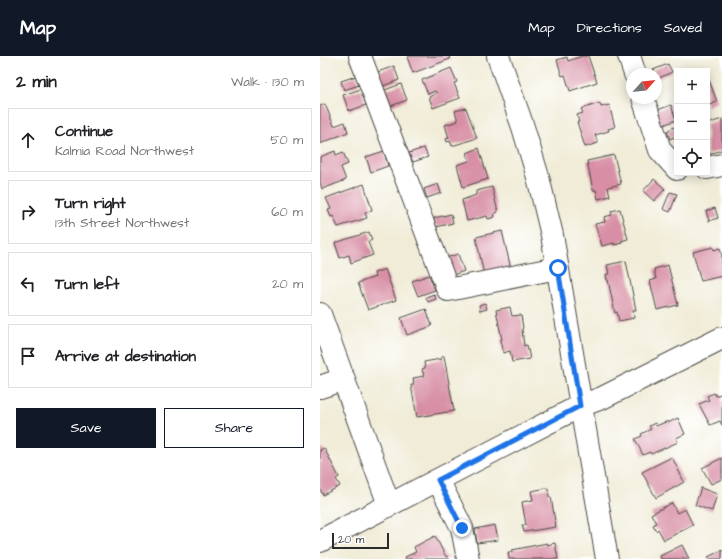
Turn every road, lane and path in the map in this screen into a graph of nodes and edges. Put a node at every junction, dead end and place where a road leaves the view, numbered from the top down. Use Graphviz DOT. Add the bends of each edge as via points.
graph roads {
  1 [pos="360,56"];
  2 [pos="498,56"];
  3 [pos="629,56"];
  4 [pos="633,68"];
  5 [pos="645,104"];
  6 [pos="722,165"];
  7 [pos="674,166"];
  8 [pos="710,167"];
  9 [pos="558,268"];
  10 [pos="320,314"];
  11 [pos="722,338"];
  12 [pos="344,379"];
  13 [pos="320,387"];
  14 [pos="580,406"];
  15 [pos="438,480"];
  16 [pos="389,506"];
  17 [pos="320,541"];
  18 [pos="468,559"];
  19 [pos="607,559"];
  1 -- 9 [label="street" via="448,290"];
  2 -- 9 [label="street" via="538,177"];
  3 -- 4 [label="street"];
  5 -- 7 [label="street" via="660,150"];
  6 -- 8 [label="street"];
  9 -- 14 [label="street"];
  10 -- 12 [label="street"];
  11 -- 14 [label="street" via="602,398"];
  12 -- 13 [label="street"];
  12 -- 16 [label="street"];
  14 -- 15 [label="street"];
  14 -- 19 [label="street"];
  15 -- 16 [label="street"];
  15 -- 18 [label="street" via="462,528"];
  16 -- 17 [label="street"];
}
